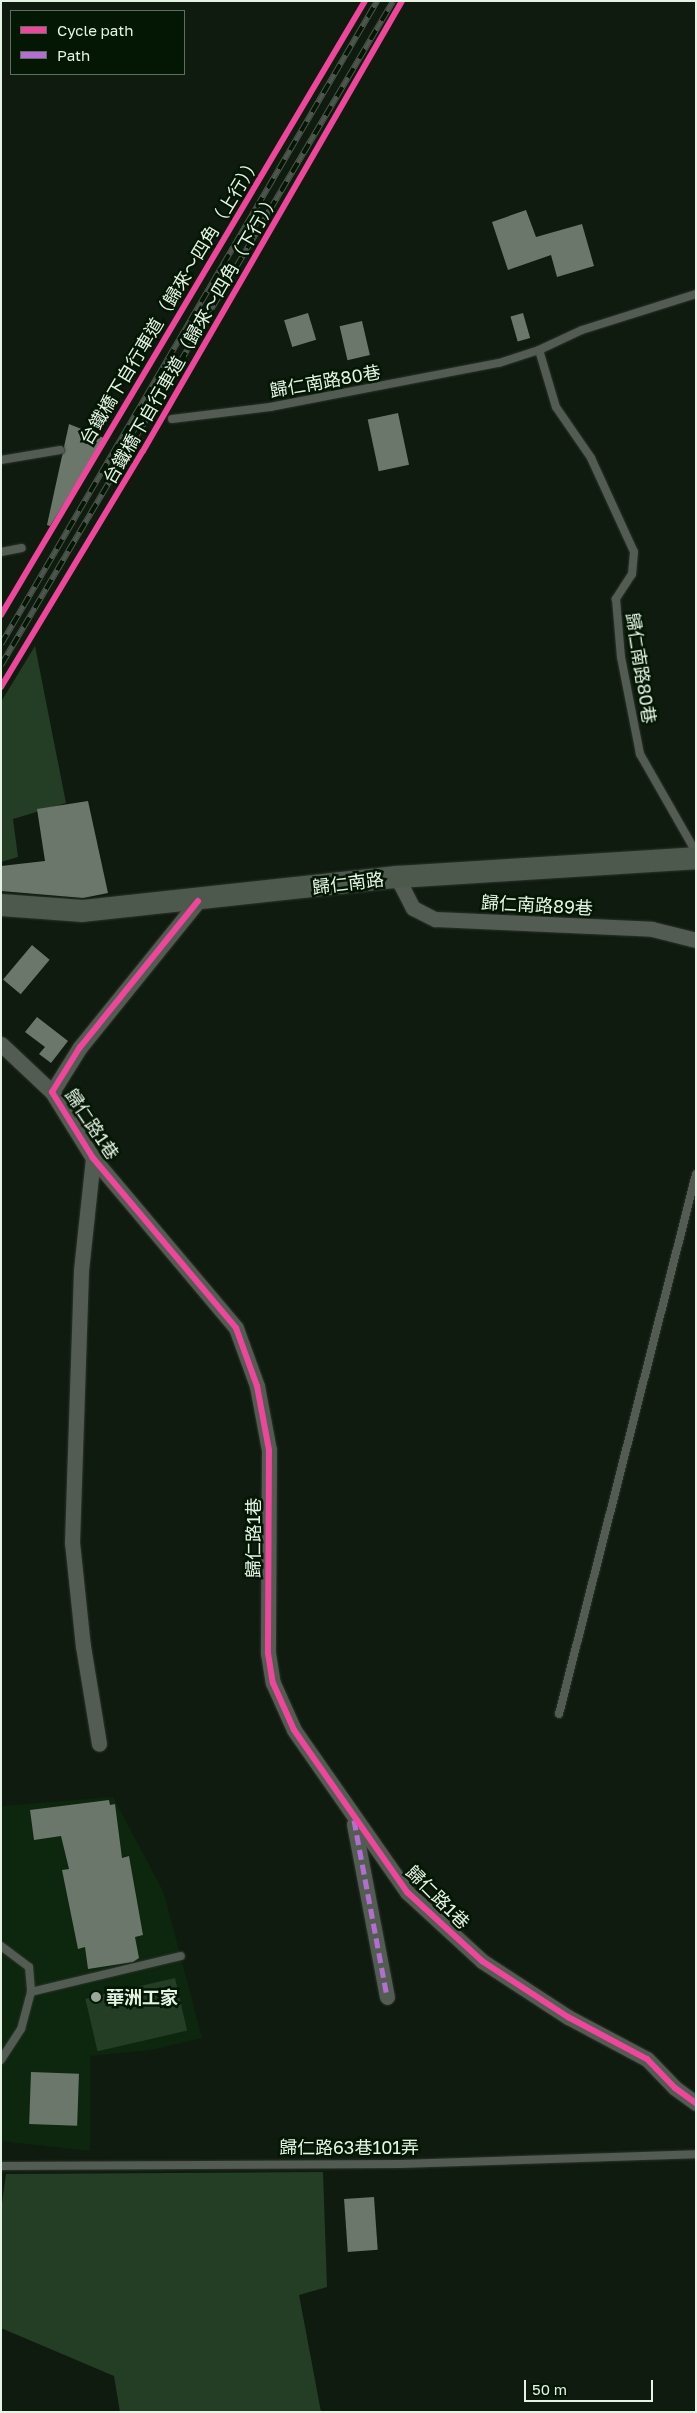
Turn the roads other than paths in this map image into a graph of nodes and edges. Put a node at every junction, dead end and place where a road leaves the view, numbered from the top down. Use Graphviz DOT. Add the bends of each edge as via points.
graph roads {
  1 [pos="696,294"];
  2 [pos="539,350"];
  3 [pos="172,419"];
  4 [pos="60,450"];
  5 [pos="1,460"];
  6 [pos="22,548"];
  7 [pos="1,552"];
  8 [pos="696,852"];
  9 [pos="696,858"];
  10 [pos="397,877"];
  11 [pos="198,901"];
  12 [pos="1,904"];
  13 [pos="696,940"];
  14 [pos="1,1044"];
  15 [pos="52,1092"];
  16 [pos="93,1158"];
  17 [pos="696,1174"];
  18 [pos="559,1714"];
  19 [pos="99,1744"];
  20 [pos="354,1820"];
  21 [pos="1,1946"];
  22 [pos="181,1956"];
  23 [pos="31,1992"];
  24 [pos="387,1997"];
  25 [pos="1,2060"];
  26 [pos="696,2103"];
  27 [pos="696,2154"];
  28 [pos="1,2166"];
  1 -- 2 [label="lane, 歸仁南路80巷" via="582,330"];
  2 -- 3 [label="lane, 歸仁南路80巷" via="415,380 270,407"];
  2 -- 8 [label="lane, 歸仁南路80巷" via="556,407 590,458 634,552 632,574 616,599 621,657 640,754"];
  4 -- 5 [label="lane"];
  6 -- 7 [label="lane"];
  9 -- 10 [label="street, 歸仁南路"];
  10 -- 11 [label="street, 歸仁南路"];
  10 -- 13 [label="street, 歸仁南路89巷" via="412,908 435,919 652,929"];
  11 -- 12 [label="street, 歸仁南路" via="83,911"];
  11 -- 15 [label="street, 歸仁路1巷" via="80,1047"];
  14 -- 15 [label="street, 歸仁路1巷"];
  15 -- 16 [label="street, 歸仁路1巷"];
  16 -- 19 [label="street" via="81,1271 72,1542 83,1646"];
  16 -- 20 [label="street, 歸仁路1巷" via="236,1328 257,1386 269,1450 268,1653 273,1683 294,1730"];
  17 -- 18 [label="lane"];
  20 -- 24 [label="street"];
  20 -- 26 [label="street, 歸仁路1巷" via="407,1892 482,1961 568,2017 647,2059 675,2088"];
  21 -- 23 [label="lane" via="29,1966"];
  22 -- 23 [label="lane"];
  23 -- 25 [label="lane" via="21,2029"];
  27 -- 28 [label="lane, 歸仁路63巷101弄" via="400,2164"];
}
